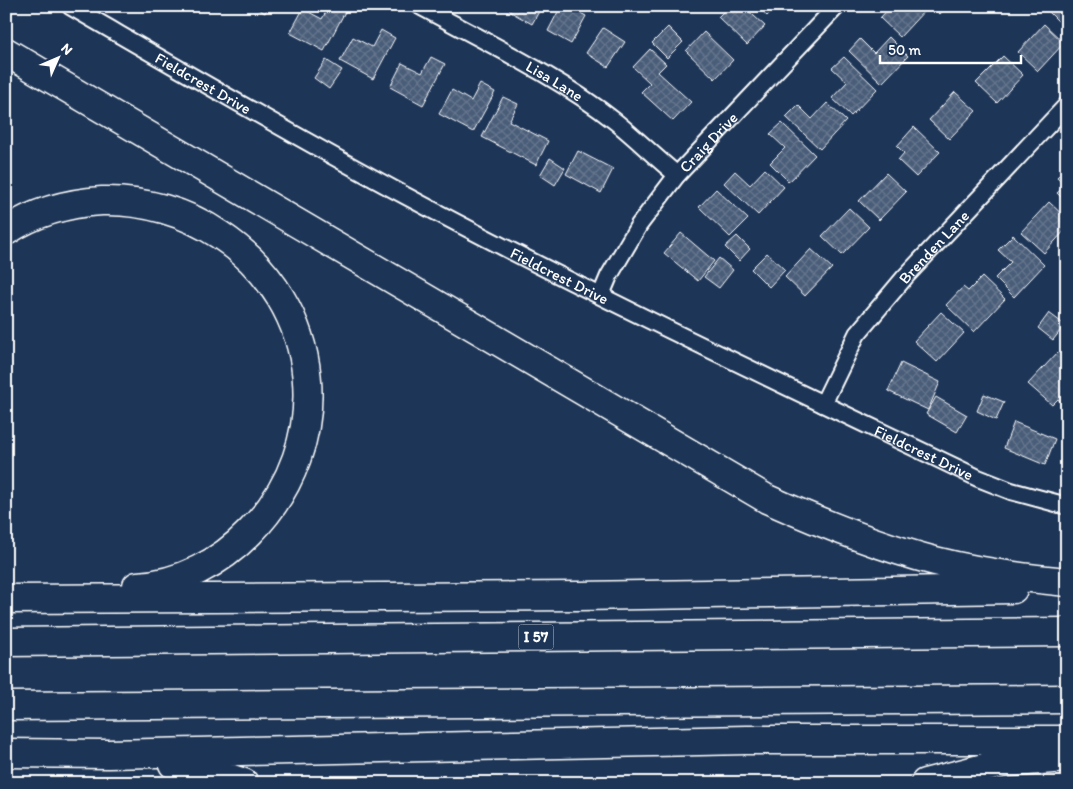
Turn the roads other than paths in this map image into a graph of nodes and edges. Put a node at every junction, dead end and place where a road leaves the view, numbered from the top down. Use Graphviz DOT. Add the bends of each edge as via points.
graph roads {
  1 [pos="70,6"];
  2 [pos="420,6"];
  3 [pos="837,6"];
  4 [pos="6,52"];
  5 [pos="1067,105"];
  6 [pos="677,175"];
  7 [pos="6,231"];
  8 [pos="601,295"];
  9 [pos="823,404"];
  10 [pos="1067,506"];
  11 [pos="1067,582"];
  12 [pos="1067,588"];
  13 [pos="6,599"];
  14 [pos="44,599"];
  15 [pos="1067,632"];
  16 [pos="6,642"];
  17 [pos="1067,698"];
  18 [pos="6,706"];
  19 [pos="1067,740"];
  20 [pos="6,753"];
  21 [pos="108,754"];
  22 [pos="1067,758"];
  23 [pos="244,783"];
  24 [pos="925,783"];
  1 -- 8 [label="street, Fieldcrest Drive" via="309,144"];
  2 -- 6 [label="street, Lisa Lane" via="548,76 616,122"];
  3 -- 6 [label="street, Craig Drive"];
  4 -- 11 [label="highway" via="767,499 875,543 935,561 1022,578"];
  5 -- 9 [label="street, Brenden Lane" via="905,277 857,334"];
  6 -- 8 [label="street, Craig Drive" via="639,226"];
  7 -- 14 [label="highway" via="42,213 96,202 135,203 191,218 229,241 266,276 292,320 307,371 305,426 292,471 273,507 241,542 202,569 165,582 70,589"];
  8 -- 9 [label="street, Fieldcrest Drive"];
  9 -- 10 [label="street, Fieldcrest Drive" via="978,478"];
  12 -- 14 [label="highway" via="569,596"];
  13 -- 14 [label="highway"];
  15 -- 16 [label="highway, I 57"];
  17 -- 18 [label="highway"];
  19 -- 21 [label="highway" via="736,740"];
  20 -- 21 [label="highway"];
  21 -- 23 [label="highway" via="202,769"];
  22 -- 24 [label="highway" via="1003,763"];
}
